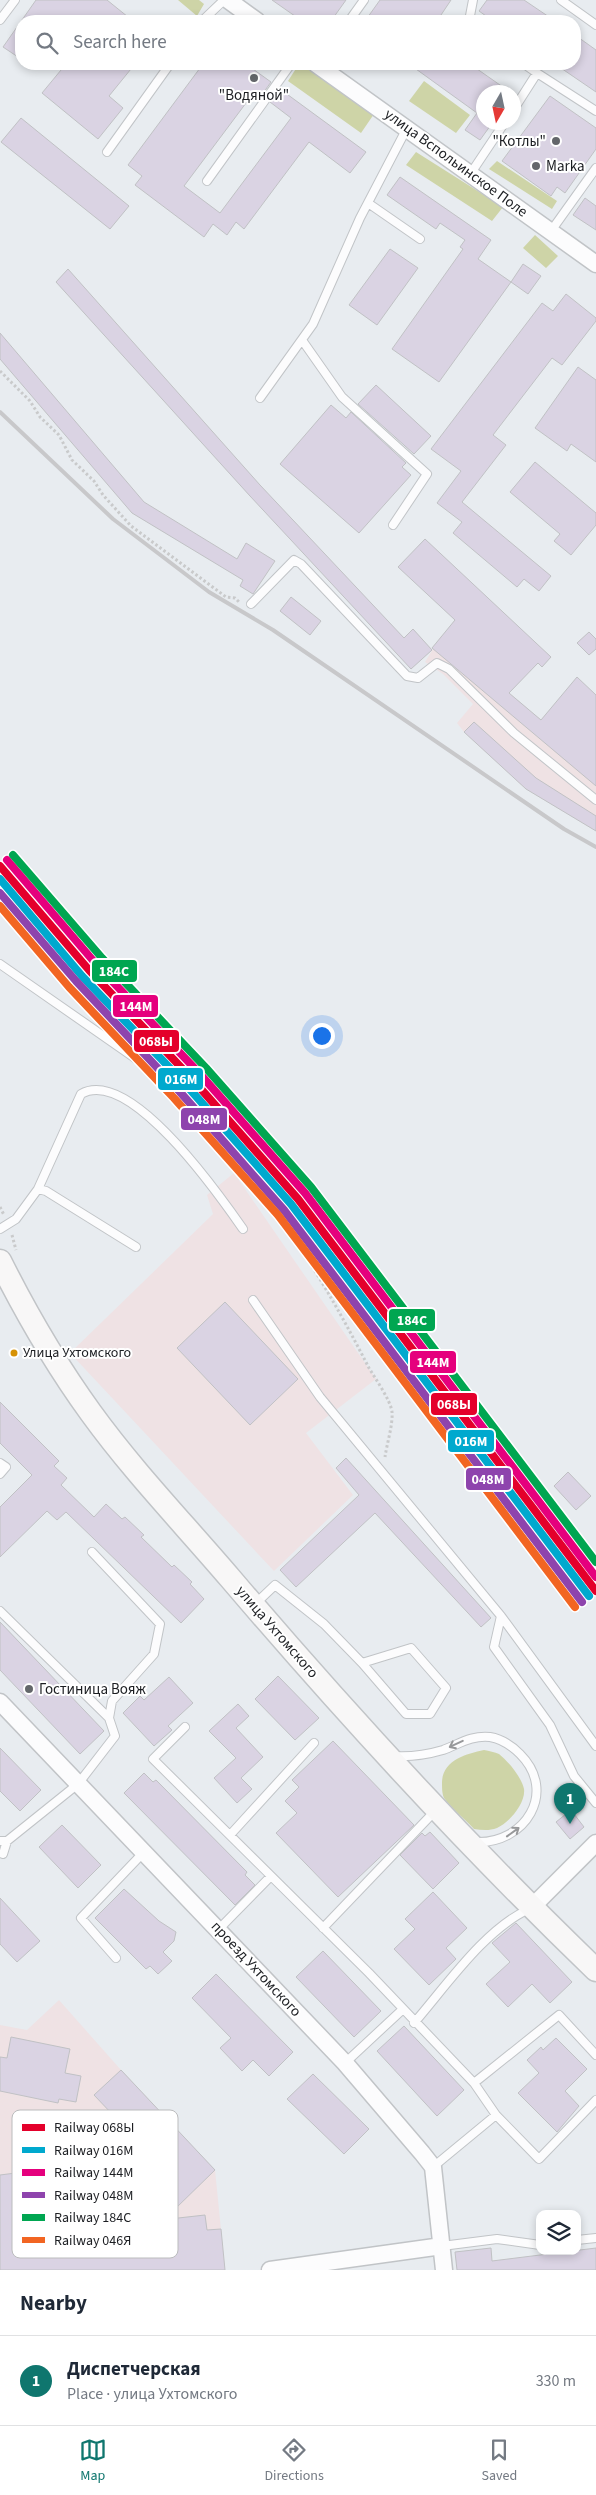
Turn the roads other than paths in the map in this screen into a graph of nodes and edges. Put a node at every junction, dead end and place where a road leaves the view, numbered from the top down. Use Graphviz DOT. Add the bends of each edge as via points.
graph roads {
  1 [pos="15,0"];
  2 [pos="224,0"];
  3 [pos="228,0"];
  4 [pos="364,0"];
  5 [pos="473,0"];
  6 [pos="561,0"];
  7 [pos="208,15"];
  8 [pos="249,15"];
  9 [pos="353,15"];
  10 [pos="470,15"];
  11 [pos="0,20"];
  12 [pos="596,25"];
  13 [pos="166,70"];
  14 [pos="287,70"];
  15 [pos="326,70"];
  16 [pos="533,70"];
  17 [pos="537,73"];
  18 [pos="521,98"];
  19 [pos="596,112"];
  20 [pos="407,128"];
  21 [pos="499,130"];
  22 [pos="107,152"];
  23 [pos="596,168"];
  24 [pos="471,173"];
  25 [pos="207,181"];
  26 [pos="368,204"];
  27 [pos="551,231"];
  28 [pos="420,239"];
  29 [pos="596,264"];
  30 [pos="302,340"];
  31 [pos="260,398"];
  32 [pos="393,525"];
  33 [pos="251,604"];
  34 [pos="596,800"];
  35 [pos="0,964"];
  36 [pos="206,1110"];
  37 [pos="38,1189"];
  38 [pos="0,1229"];
  39 [pos="243,1229"];
  40 [pos="136,1248"];
  41 [pos="4,1261"];
  42 [pos="253,1300"];
  43 [pos="0,1463"];
  44 [pos="0,1474"];
  45 [pos="92,1552"];
  46 [pos="254,1606"];
  47 [pos="0,1611"];
  48 [pos="501,1616"];
  49 [pos="362,1663"];
  50 [pos="0,1702"];
  51 [pos="109,1718"];
  52 [pos="185,1727"];
  53 [pos="314,1742"];
  54 [pos="596,1746"];
  55 [pos="386,1755"];
  56 [pos="78,1784"];
  57 [pos="596,1803"];
  58 [pos="436,1810"];
  59 [pos="230,1835"];
  60 [pos="3,1841"];
  61 [pos="467,1842"];
  62 [pos="596,1843"];
  63 [pos="143,1853"];
  64 [pos="3,1854"];
  65 [pos="271,1876"];
  66 [pos="531,1908"];
  67 [pos="323,1928"];
  68 [pos="219,1929"];
  69 [pos="116,1958"];
  70 [pos="596,1970"];
  71 [pos="402,2010"];
  72 [pos="414,2023"];
  73 [pos="596,2055"];
  74 [pos="345,2064"];
  75 [pos="474,2083"];
  76 [pos="596,2100"];
  77 [pos="496,2114"];
  78 [pos="433,2167"];
  79 [pos="596,2238"];
  80 [pos="581,2240"];
  81 [pos="536,2244"];
  82 [pos="442,2246"];
  83 [pos="270,2270"];
  84 [pos="444,2270"];
  1 -- 11 [label="lane"];
  2 -- 7 [label="lane"];
  3 -- 8 [label="street"];
  4 -- 9 [label="lane"];
  5 -- 10 [label="lane"];
  6 -- 12 [label="lane"];
  13 -- 22 [label="lane"];
  14 -- 25 [label="lane"];
  15 -- 20 [label="street, улица Вспольинское Поле"];
  16 -- 17 [label="lane"];
  17 -- 18 [label="lane"];
  17 -- 19 [label="lane"];
  20 -- 24 [label="street, улица Вспольинское Поле"];
  20 -- 26 [label="lane"];
  21 -- 24 [label="lane"];
  23 -- 27 [label="lane"];
  24 -- 27 [label="street, улица Вспольинское Поле"];
  26 -- 28 [label="lane"];
  26 -- 30 [label="lane" via="313,324"];
  27 -- 29 [label="street, улица Вспольинское Поле"];
  30 -- 31 [label="lane"];
  30 -- 32 [label="lane" via="342,397 427,474"];
  33 -- 34 [label="lane" via="294,560 407,676 418,678 437,663 449,669 514,733"];
  35 -- 36 [label="lane"];
  37 -- 38 [label="lane" via="16,1219"];
  37 -- 39 [label="lane" via="81,1094 89,1089 102,1090 129,1102 166,1132 202,1170"];
  37 -- 40 [label="lane"];
  41 -- 46 [label="street, улица Ухтомского" via="62,1369 92,1414"];
  42 -- 48 [label="lane" via="320,1397"];
  43 -- 44 [label="lane" via="6,1467"];
  45 -- 51 [label="lane" via="160,1624 154,1654 112,1701"];
  46 -- 49 [label="lane" via="275,1585 324,1624"];
  46 -- 55 [label="street, улица Ухтомского"];
  47 -- 51 [label="lane"];
  48 -- 54 [label="lane"];
  48 -- 57 [label="lane" via="494,1647 550,1726 574,1776"];
  49 -- 49 [label="lane" via="406,1714 430,1714 446,1688 411,1648"];
  50 -- 56 [label="street, проезд Ухтомского"];
  51 -- 56 [label="lane" via="115,1736"];
  52 -- 59 [label="lane" via="153,1759"];
  53 -- 59 [label="lane"];
  55 -- 58 [label="street, улица Ухтомского"];
  61 -- 55 [label="lane, one-way" via="489,1843 507,1836 523,1824 535,1807 537,1783 529,1763 510,1744 490,1737 467,1738 443,1750 414,1757"];
  56 -- 60 [label="lane"];
  56 -- 63 [label="street, проезд Ухтомского"];
  58 -- 61 [label="street, улица Ухтомского"];
  58 -- 67 [label="lane"];
  59 -- 65 [label="lane"];
  60 -- 64 [label="lane"];
  61 -- 66 [label="street, улица Ухтомского"];
  62 -- 66 [label="street"];
  63 -- 68 [label="street, проезд Ухтомского"];
  63 -- 69 [label="lane" via="81,1918"];
  65 -- 67 [label="lane"];
  65 -- 68 [label="lane"];
  66 -- 70 [label="street, улица Ухтомского"];
  66 -- 72 [label="lane" via="517,1915 479,1947"];
  67 -- 71 [label="lane"];
  68 -- 74 [label="street, проезд Ухтомского"];
  71 -- 72 [label="lane"];
  71 -- 74 [label="lane"];
  72 -- 75 [label="lane"];
  73 -- 75 [label="lane" via="558,2015"];
  74 -- 78 [label="street, проезд Ухтомского"];
  75 -- 77 [label="lane"];
  76 -- 77 [label="lane" via="539,2159"];
  77 -- 78 [label="lane"];
  78 -- 82 [label="street"];
  79 -- 80 [label="lane"];
  81 -- 82 [label="lane" via="497,2239"];
  82 -- 83 [label="street"];
  82 -- 84 [label="street"];
}
